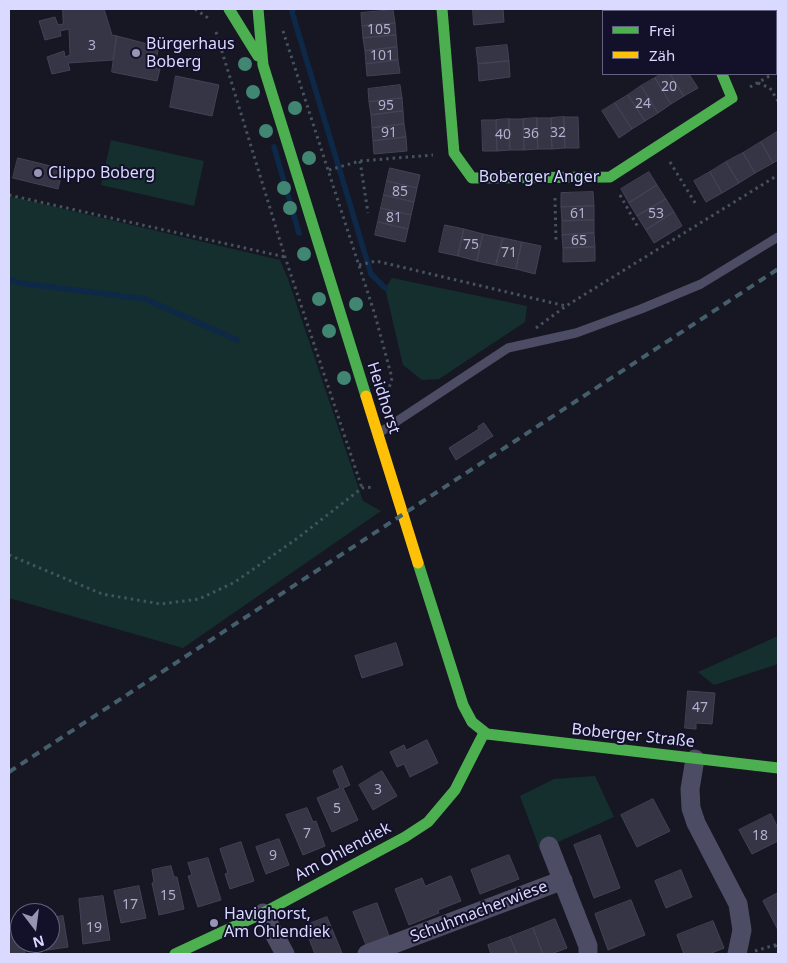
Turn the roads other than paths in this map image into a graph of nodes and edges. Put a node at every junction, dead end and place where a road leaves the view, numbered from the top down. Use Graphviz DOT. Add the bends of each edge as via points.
graph roads {
  1 [pos="229,9"];
  2 [pos="258,9"];
  3 [pos="442,9"];
  4 [pos="264,66"];
  5 [pos="722,75"];
  6 [pos="778,238"];
  7 [pos="377,434"];
  8 [pos="484,733"];
  9 [pos="696,759"];
  10 [pos="778,768"];
  11 [pos="549,846"];
  12 [pos="563,880"];
  13 [pos="264,913"];
  14 [pos="745,953"];
  15 [pos="175,954"];
  16 [pos="285,954"];
  17 [pos="368,954"];
  18 [pos="588,954"];
  1 -- 4 [label="street, Heidhorst"];
  2 -- 4 [label="street, Heidhorst"];
  3 -- 5 [label="street, Boberger Anger" via="454,153 472,178 610,177 732,98"];
  4 -- 7 [label="street, Heidhorst"];
  6 -- 7 [label="lane" via="701,284 641,309 576,333 508,348"];
  7 -- 8 [label="street, Heidhorst" via="463,706 473,725"];
  8 -- 9 [label="street, Boberger Straße"];
  8 -- 13 [label="street, Am Ohlendiek" via="455,790 428,822"];
  9 -- 10 [label="street, Boberger Straße"];
  9 -- 14 [label="street" via="690,788 691,808 738,904"];
  11 -- 12 [label="street, Schuhmacherwiese"];
  12 -- 17 [label="street, Schuhmacherwiese"];
  12 -- 18 [label="street, Schuhmacherwiese" via="588,946"];
  13 -- 15 [label="street, Am Ohlendiek"];
  13 -- 16 [label="street"];
}
